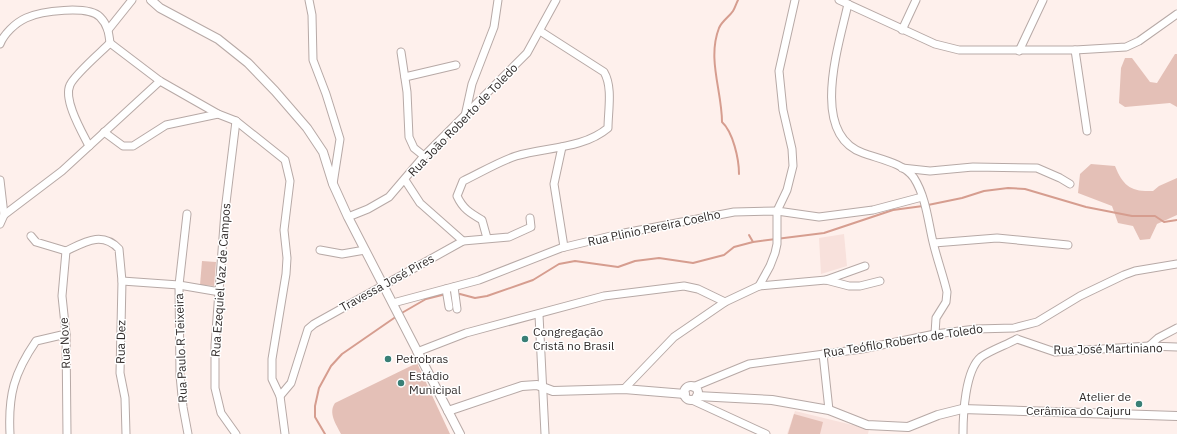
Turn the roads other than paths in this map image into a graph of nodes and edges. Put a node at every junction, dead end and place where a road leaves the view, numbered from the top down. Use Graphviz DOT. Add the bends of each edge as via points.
graph roads {
  1 [pos="132,0"];
  2 [pos="151,0"];
  3 [pos="309,0"];
  4 [pos="498,0"];
  5 [pos="556,0"];
  6 [pos="794,0"];
  7 [pos="839,0"];
  8 [pos="916,0"];
  9 [pos="1043,0"];
  10 [pos="848,4"];
  11 [pos="1177,14"];
  12 [pos="108,30"];
  13 [pos="902,30"];
  14 [pos="540,31"];
  15 [pos="110,43"];
  16 [pos="0,44"];
  17 [pos="1075,50"];
  18 [pos="1019,51"];
  19 [pos="402,52"];
  20 [pos="456,66"];
  21 [pos="405,77"];
  22 [pos="160,81"];
  23 [pos="218,114"];
  24 [pos="464,117"];
  25 [pos="236,121"];
  26 [pos="1087,131"];
  27 [pos="104,132"];
  28 [pos="89,146"];
  29 [pos="562,147"];
  30 [pos="424,156"];
  31 [pos="902,168"];
  32 [pos="0,180"];
  33 [pos="405,180"];
  34 [pos="333,184"];
  35 [pos="1070,184"];
  36 [pos="922,198"];
  37 [pos="777,210"];
  38 [pos="187,214"];
  39 [pos="4,215"];
  40 [pos="348,217"];
  41 [pos="530,218"];
  42 [pos="0,224"];
  43 [pos="31,236"];
  44 [pos="487,238"];
  45 [pos="462,241"];
  46 [pos="934,243"];
  47 [pos="1068,245"];
  48 [pos="564,247"];
  49 [pos="320,250"];
  50 [pos="365,250"];
  51 [pos="66,252"];
  52 [pos="1177,264"];
  53 [pos="865,266"];
  54 [pos="826,280"];
  55 [pos="122,281"];
  56 [pos="880,281"];
  57 [pos="179,285"];
  58 [pos="384,285"];
  59 [pos="759,286"];
  60 [pos="455,289"];
  61 [pos="447,290"];
  62 [pos="220,292"];
  63 [pos="726,302"];
  64 [pos="393,303"];
  65 [pos="539,315"];
  66 [pos="1014,328"];
  67 [pos="1177,328"];
  68 [pos="66,334"];
  69 [pos="935,334"];
  70 [pos="1017,340"];
  71 [pos="1149,346"];
  72 [pos="1177,347"];
  73 [pos="417,352"];
  74 [pos="823,354"];
  75 [pos="693,387"];
  76 [pos="543,388"];
  77 [pos="624,389"];
  78 [pos="685,394"];
  79 [pos="280,396"];
  80 [pos="694,398"];
  81 [pos="962,409"];
  82 [pos="448,410"];
  83 [pos="829,410"];
  84 [pos="1177,416"];
  85 [pos="908,430"];
  86 [pos="10,434"];
  87 [pos="67,434"];
  88 [pos="126,434"];
  89 [pos="188,434"];
  90 [pos="236,434"];
  91 [pos="285,434"];
  92 [pos="460,434"];
  93 [pos="544,434"];
  94 [pos="766,434"];
  95 [pos="963,434"];
  1 -- 12 [label="street"];
  2 -- 34 [label="street" via="160,8 218,39 270,85 316,140 323,152"];
  3 -- 34 [label="street" via="313,60 340,139"];
  4 -- 24 [label="street" via="494,27 472,84"];
  5 -- 14 [label="street, Rua João Roberto de Toledo"];
  6 -- 37 [label="street" via="780,71 783,110 792,149 793,166 787,190"];
  7 -- 10 [label="street"];
  8 -- 13 [label="street"];
  9 -- 18 [label="street"];
  10 -- 13 [label="street"];
  10 -- 31 [label="street" via="832,89 836,128 843,141 855,150"];
  11 -- 17 [label="street" via="1139,41 1126,46"];
  12 -- 15 [label="street"];
  12 -- 16 [label="street" via="100,17 90,12 51,12 25,18 6,34"];
  13 -- 18 [label="street" via="940,46 959,50"];
  14 -- 24 [label="street, Rua João Roberto de Toledo" via="527,53"];
  14 -- 29 [label="street" via="597,66 608,78 608,128 598,137"];
  15 -- 22 [label="street"];
  15 -- 28 [label="street" via="72,82 68,91 69,101"];
  17 -- 18 [label="street"];
  17 -- 26 [label="street"];
  19 -- 21 [label="street"];
  20 -- 21 [label="street"];
  21 -- 30 [label="street" via="409,137 414,148"];
  22 -- 23 [label="street"];
  22 -- 27 [label="street"];
  23 -- 25 [label="street"];
  23 -- 27 [label="street" via="166,125 133,146 123,146"];
  24 -- 30 [label="street, Rua João Roberto de Toledo"];
  25 -- 62 [label="street, Rua Ezequiel Vaz de Campos" via="225,211"];
  25 -- 79 [label="street" via="271,147 288,166 290,181 284,230 286,274 272,359 272,380"];
  27 -- 28 [label="street"];
  28 -- 39 [label="street" via="53,179"];
  29 -- 44 [label="street" via="515,156 463,181 458,196 461,204 482,220"];
  29 -- 48 [label="street" via="554,184"];
  30 -- 33 [label="street, Rua João Roberto de Toledo"];
  31 -- 35 [label="street" via="1037,168"];
  31 -- 36 [label="street" via="913,178"];
  32 -- 39 [label="street"];
  33 -- 40 [label="street, Rua João Roberto de Toledo" via="389,197"];
  33 -- 45 [label="street" via="420,203"];
  34 -- 40 [label="street"];
  36 -- 37 [label="street, Rua Plinio Pereira Coelho" via="873,210 819,217"];
  36 -- 46 [label="street"];
  37 -- 48 [label="street, Rua Plinio Pereira Coelho" via="734,212"];
  37 -- 59 [label="street" via="777,244 770,266"];
  38 -- 57 [label="street, Rua Paulo R Teixeira"];
  39 -- 42 [label="street"];
  40 -- 50 [label="street"];
  41 -- 44 [label="street, Travessa José Pires" via="531,228 509,237"];
  43 -- 51 [label="street" via="36,242"];
  44 -- 45 [label="street, Travessa José Pires"];
  45 -- 58 [label="street, Travessa José Pires"];
  46 -- 47 [label="street" via="998,238"];
  46 -- 69 [label="street" via="947,292 946,302 936,318"];
  48 -- 60 [label="street, Rua Plinio Pereira Coelho"];
  49 -- 50 [label="street" via="342,254"];
  50 -- 58 [label="street"];
  51 -- 55 [label="street, Rua Dez" via="94,240 109,241 119,249"];
  51 -- 68 [label="street, Rua Nove" via="62,296"];
  52 -- 66 [label="street, Rua Teófilo Roberto de Toledo" via="1135,271 1080,296 1037,322"];
  53 -- 54 [label="street"];
  54 -- 56 [label="street" via="854,286"];
  54 -- 59 [label="street"];
  55 -- 57 [label="street"];
  55 -- 88 [label="street, Rua Dez" via="120,373 125,398"];
  57 -- 62 [label="street, Rua Paulo R Teixeira"];
  57 -- 89 [label="street, Rua Paulo R Teixeira" via="180,375"];
  58 -- 64 [label="street"];
  58 -- 79 [label="street, Travessa José Pires" via="308,329 291,383"];
  59 -- 63 [label="street"];
  60 -- 61 [label="street, Rua Plinio Pereira Coelho"];
  60 -- 61 [label="street" via="453,304"];
  61 -- 64 [label="street, Rua Plinio Pereira Coelho"];
  62 -- 90 [label="street, Rua Ezequiel Vaz de Campos" via="215,345 215,388 221,413"];
  63 -- 65 [label="street" via="698,289 684,286 604,296"];
  63 -- 77 [label="street" via="674,337"];
  64 -- 73 [label="street"];
  65 -- 73 [label="street" via="466,333"];
  65 -- 76 [label="street"];
  66 -- 69 [label="street, Rua Teófilo Roberto de Toledo"];
  66 -- 70 [label="street"];
  67 -- 71 [label="street"];
  68 -- 86 [label="street" via="36,341 22,361 11,392"];
  68 -- 87 [label="street, Rua Nove"];
  69 -- 74 [label="street, Rua Teófilo Roberto de Toledo"];
  70 -- 71 [label="street, Rua José Martiniano" via="1055,352"];
  70 -- 81 [label="street" via="981,357 973,367"];
  71 -- 72 [label="street, Rua José Martiniano"];
  73 -- 82 [label="street"];
  74 -- 75 [label="street, Rua Teófilo Roberto de Toledo" via="749,364"];
  74 -- 83 [label="street"];
  75 -- 78 [label="street" via="687,388"];
  75 -- 80 [label="street" via="698,392"];
  76 -- 77 [label="street" via="553,391"];
  76 -- 82 [label="street" via="537,385 522,386"];
  76 -- 93 [label="street"];
  77 -- 78 [label="street"];
  78 -- 80 [label="street" via="686,398"];
  79 -- 91 [label="street"];
  80 -- 83 [label="street" via="772,400"];
  80 -- 94 [label="street"];
  81 -- 84 [label="street"];
  81 -- 85 [label="street" via="938,415"];
  81 -- 95 [label="street"];
  82 -- 92 [label="street"];
  83 -- 85 [label="street" via="867,425"];
}
